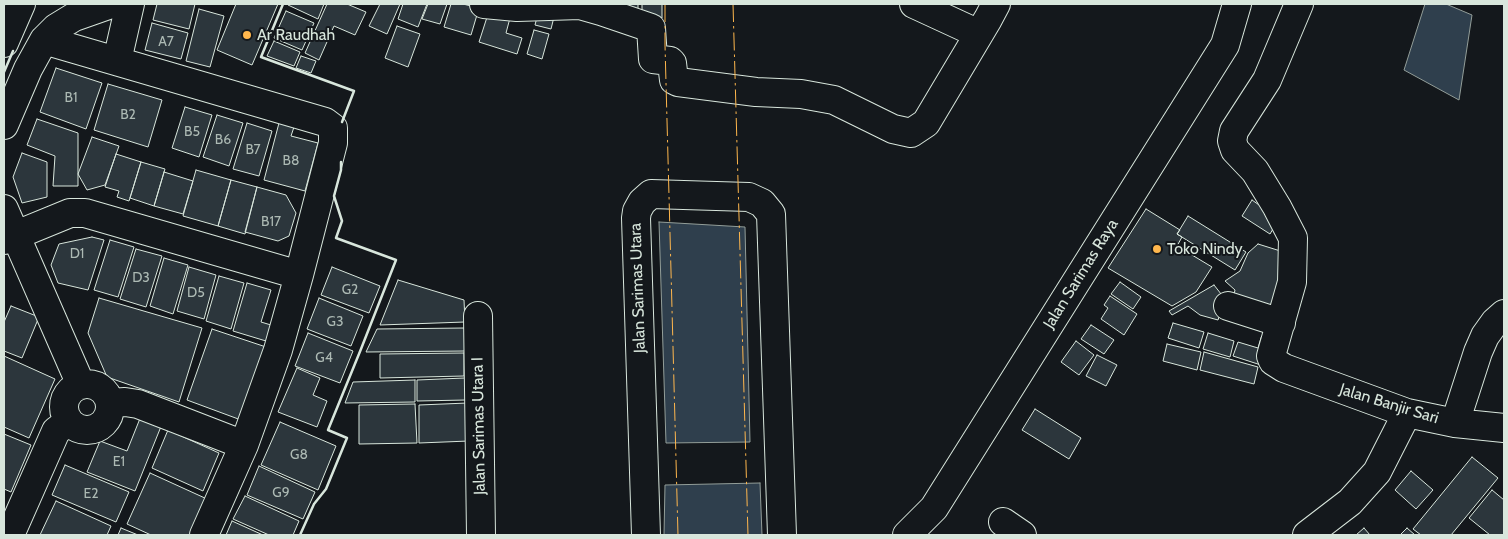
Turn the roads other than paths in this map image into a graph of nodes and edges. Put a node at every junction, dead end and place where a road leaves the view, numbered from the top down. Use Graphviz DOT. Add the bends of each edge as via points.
graph roads {
  1 [pos="21,4"];
  2 [pos="111,4"];
  3 [pos="130,4"];
  4 [pos="484,4"];
  5 [pos="914,4"];
  6 [pos="996,4"];
  7 [pos="1220,4"];
  8 [pos="1237,4"];
  9 [pos="1299,4"];
  10 [pos="979,34"];
  11 [pos="44,40"];
  12 [pos="4,44"];
  13 [pos="117,61"];
  14 [pos="1190,100"];
  15 [pos="4,125"];
  16 [pos="4,210"];
  17 [pos="9,238"];
  18 [pos="299,275"];
  19 [pos="1228,306"];
  20 [pos="1504,314"];
  21 [pos="478,316"];
  22 [pos="1280,324"];
  23 [pos="81,385"];
  24 [pos="110,403"];
  25 [pos="1407,413"];
  26 [pos="68,422"];
  27 [pos="1455,423"];
  28 [pos="1504,428"];
  29 [pos="244,445"];
  30 [pos="10,535"];
  31 [pos="204,535"];
  32 [pos="481,535"];
  33 [pos="646,535"];
  34 [pos="782,535"];
  35 [pos="907,535"];
  36 [pos="1307,535"];
  1 -- 12 [label="street"];
  2 -- 11 [label="street" via="74,17"];
  3 -- 13 [label="street"];
  4 -- 10 [label="street" via="517,7 580,5 601,10 651,28 653,59 670,61 674,80 678,82 834,100 893,129 911,133 926,123"];
  5 -- 10 [label="street"];
  6 -- 10 [label="street"];
  7 -- 14 [label="street"];
  8 -- 14 [label="street, Jalan Sarimas Raya" via="1225,46"];
  9 -- 22 [label="street" via="1268,80 1234,131 1232,141 1235,150 1255,171 1293,238 1292,282"];
  11 -- 13 [label="street"];
  11 -- 15 [label="street"];
  13 -- 18 [label="street" via="325,122 333,128 333,143"];
  14 -- 35 [label="street, Jalan Sarimas Raya" via="934,508"];
  16 -- 17 [label="street"];
  17 -- 18 [label="street" via="70,212 85,212"];
  17 -- 23 [label="street"];
  18 -- 29 [label="street" via="278,350"];
  19 -- 22 [label="street"];
  20 -- 27 [label="street" via="1485,336"];
  21 -- 32 [label="street, Jalan Sarimas Utara I"];
  22 -- 25 [label="street, Jalan Banjir Sari" via="1271,356 1277,365"];
  23 -- 24 [label="street" via="96,386 107,394"];
  23 -- 26 [label="street" via="68,393 64,400 64,415"];
  24 -- 26 [label="street" via="108,418 97,429 81,430"];
  24 -- 29 [label="street" via="138,404"];
  25 -- 27 [label="street, Jalan Banjir Sari"];
  25 -- 36 [label="street" via="1377,472 1350,502"];
  26 -- 30 [label="street" via="56,431"];
  27 -- 28 [label="street, Jalan Banjir Sari"];
  29 -- 31 [label="street"];
  33 -- 34 [label="street, Jalan Sarimas Utara" via="636,218 642,202 651,194 749,197 762,203 771,214"];
}
